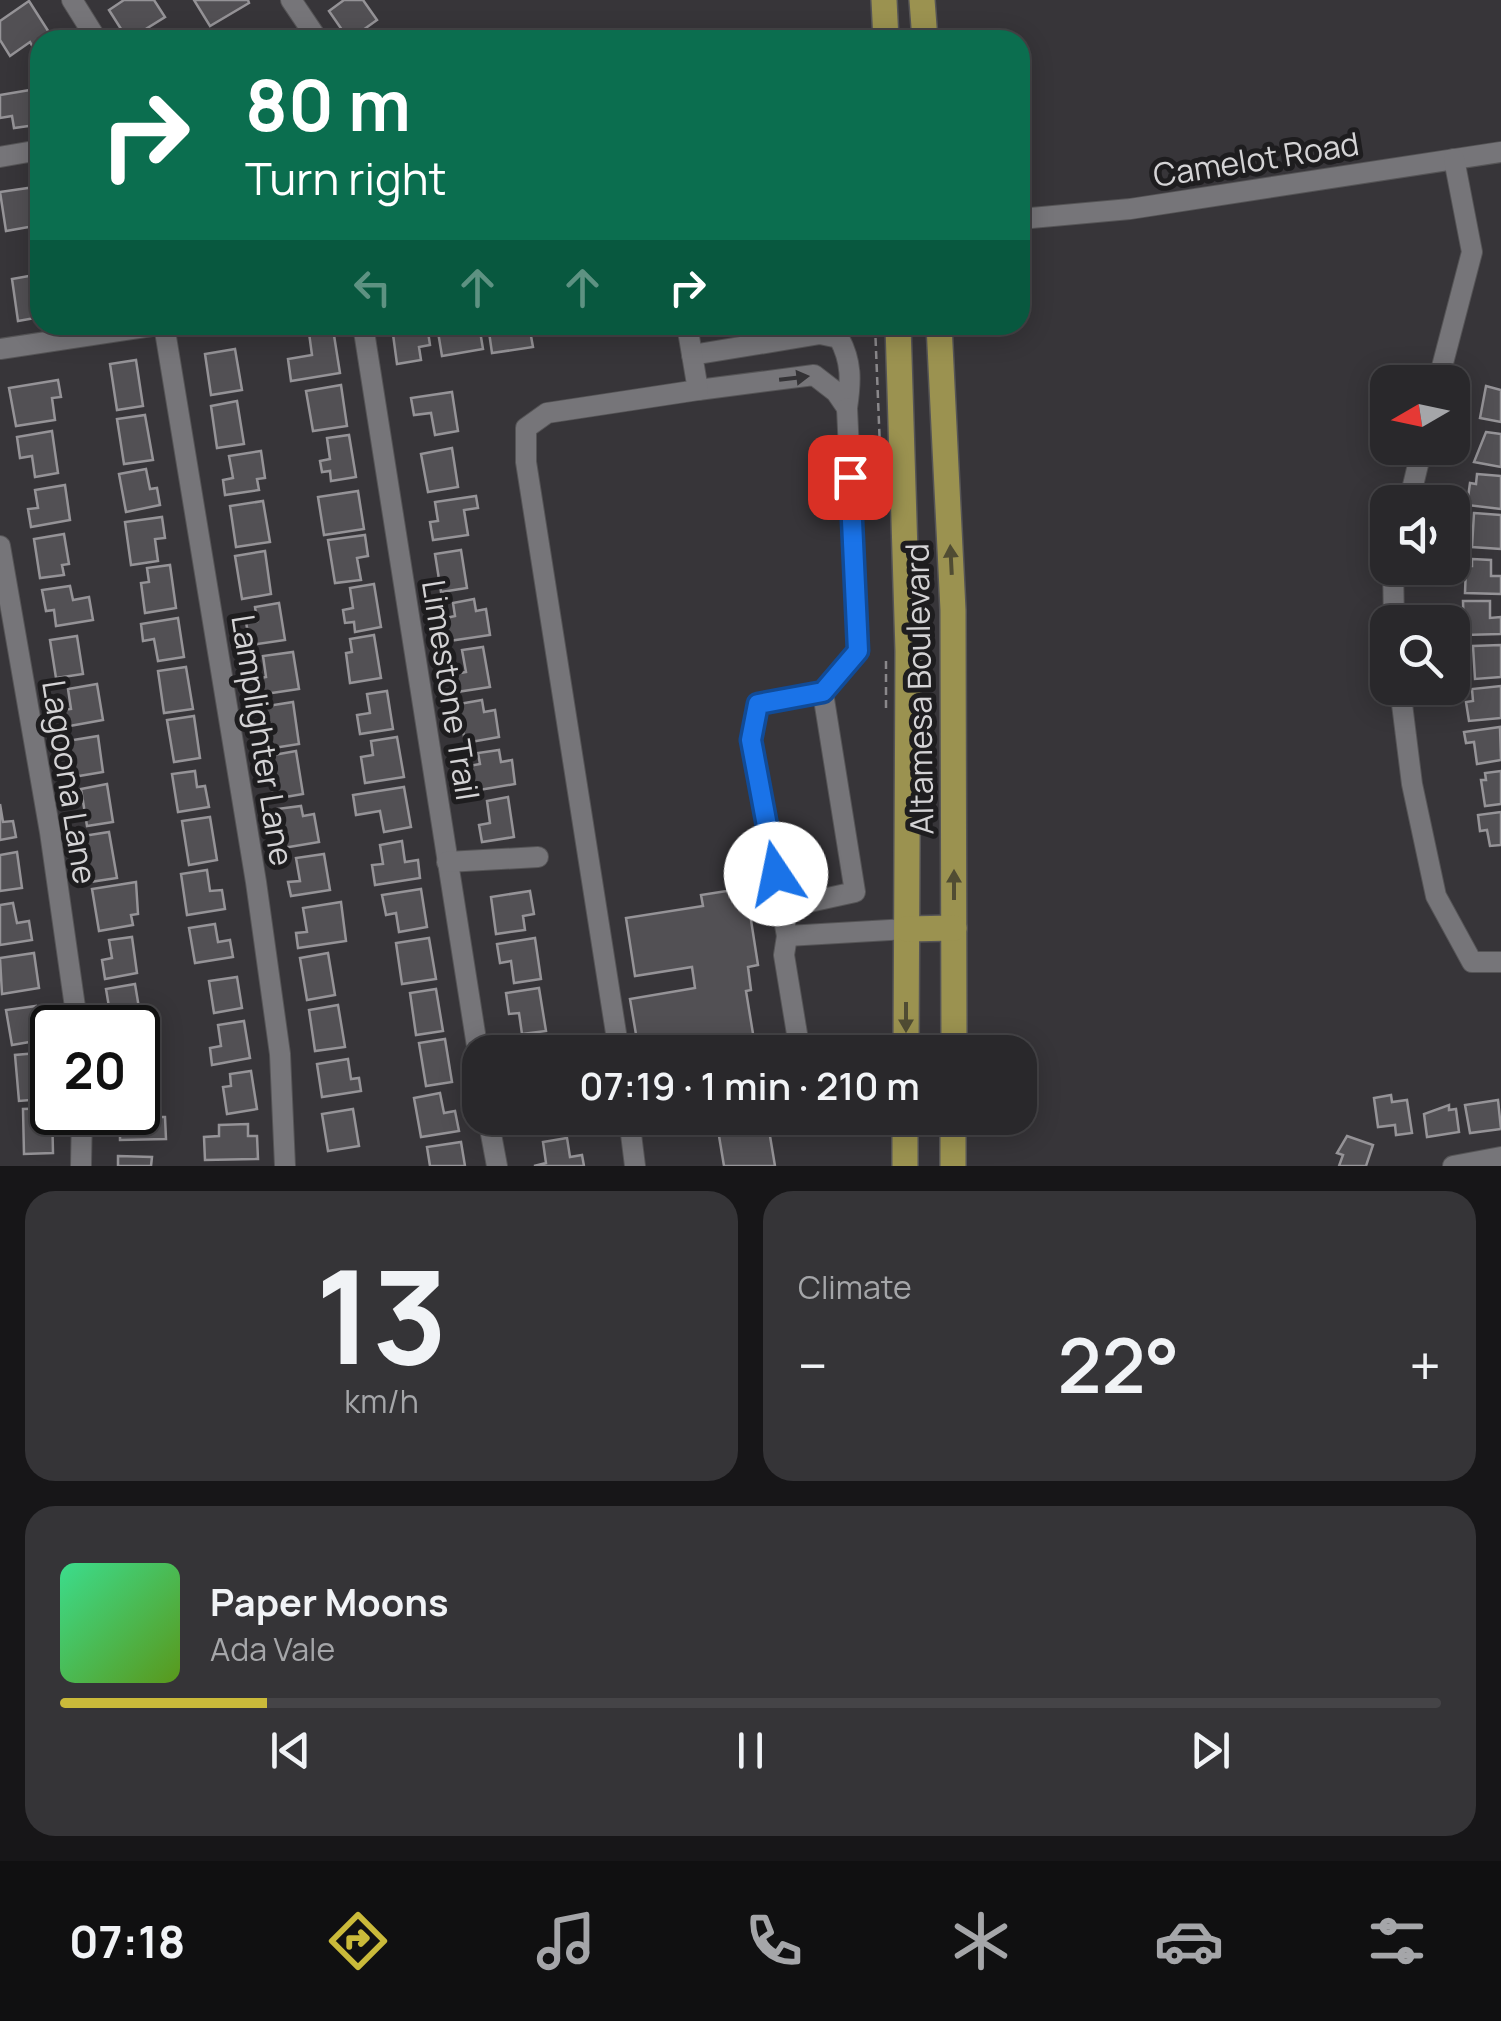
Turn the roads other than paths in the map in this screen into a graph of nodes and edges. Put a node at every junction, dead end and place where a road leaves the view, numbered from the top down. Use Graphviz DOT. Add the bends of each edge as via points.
graph roads {
  1 [pos="72,0"];
  2 [pos="291,0"];
  3 [pos="884,0"];
  4 [pos="922,0"];
  5 [pos="92,30"];
  6 [pos="311,30"];
  7 [pos="886,30"];
  8 [pos="924,30"];
  9 [pos="30,152"];
  10 [pos="1501,152"];
  11 [pos="0,156"];
  12 [pos="1454,159"];
  13 [pos="1030,219"];
  14 [pos="97,335"];
  15 [pos="164,335"];
  16 [pos="365,335"];
  17 [pos="689,335"];
  18 [pos="814,335"];
  19 [pos="825,335"];
  20 [pos="898,335"];
  21 [pos="940,335"];
  22 [pos="0,350"];
  23 [pos="692,356"];
  24 [pos="1442,365"];
  25 [pos="698,390"];
  26 [pos="847,408"];
  27 [pos="0,546"];
  28 [pos="823,692"];
  29 [pos="1402,705"];
  30 [pos="538,857"];
  31 [pos="448,862"];
  32 [pos="782,908"];
  33 [pos="954,928"];
  34 [pos="907,929"];
  35 [pos="788,936"];
  36 [pos="1500,962"];
  37 [pos="75,1005"];
  38 [pos="475,1035"];
  39 [pos="616,1035"];
  40 [pos="797,1035"];
  41 [pos="906,1035"];
  42 [pos="954,1035"];
  43 [pos="82,1135"];
  44 [pos="491,1135"];
  45 [pos="634,1135"];
  46 [pos="905,1135"];
  47 [pos="954,1135"];
  48 [pos="1501,1157"];
  49 [pos="639,1161"];
  50 [pos="81,1166"];
  51 [pos="285,1166"];
  52 [pos="497,1166"];
  53 [pos="905,1166"];
  54 [pos="953,1166"];
  55 [pos="1452,1166"];
  1 -- 5 [label="street"];
  2 -- 6 [label="street"];
  3 -- 7 [label="main road"];
  4 -- 8 [label="main road"];
  9 -- 11 [label="street"];
  10 -- 12 [label="street, Camelot Road"];
  12 -- 13 [label="street, Camelot Road"];
  12 -- 24 [label="street" via="1472,252"];
  14 -- 22 [label="street"];
  15 -- 51 [label="street, Lamplighter Lane" via="256,882 280,1054"];
  16 -- 31 [label="street, Limestone Trail"];
  17 -- 23 [label="street"];
  18 -- 23 [label="street"];
  19 -- 26 [label="street" via="839,338 848,354"];
  20 -- 34 [label="main road, Altamesa Boulevard" via="908,650"];
  33 -- 21 [label="main road, Altamesa Boulevard, one-way" via="954,610"];
  23 -- 25 [label="street"];
  25 -- 26 [label="street, one-way" via="814,375"];
  25 -- 39 [label="street" via="547,413 526,428 526,462"];
  26 -- 28 [label="street" via="858,651"];
  27 -- 37 [label="street, Lagoona Lane"];
  28 -- 32 [label="street" via="758,704 751,740"];
  28 -- 32 [label="street" via="855,892"];
  29 -- 36 [label="street" via="1436,896 1472,962"];
  30 -- 31 [label="street"];
  31 -- 38 [label="street, Limestone Trail"];
  32 -- 35 [label="street"];
  33 -- 34 [label="main road"];
  33 -- 42 [label="main road, Altamesa Boulevard"];
  34 -- 35 [label="street"];
  34 -- 41 [label="main road, Altamesa Boulevard, one-way"];
  35 -- 40 [label="street" via="784,955"];
  43 -- 50 [label="street"];
  44 -- 52 [label="street"];
  45 -- 49 [label="street"];
  46 -- 53 [label="main road"];
  47 -- 54 [label="main road"];
  48 -- 55 [label="street"];
}
